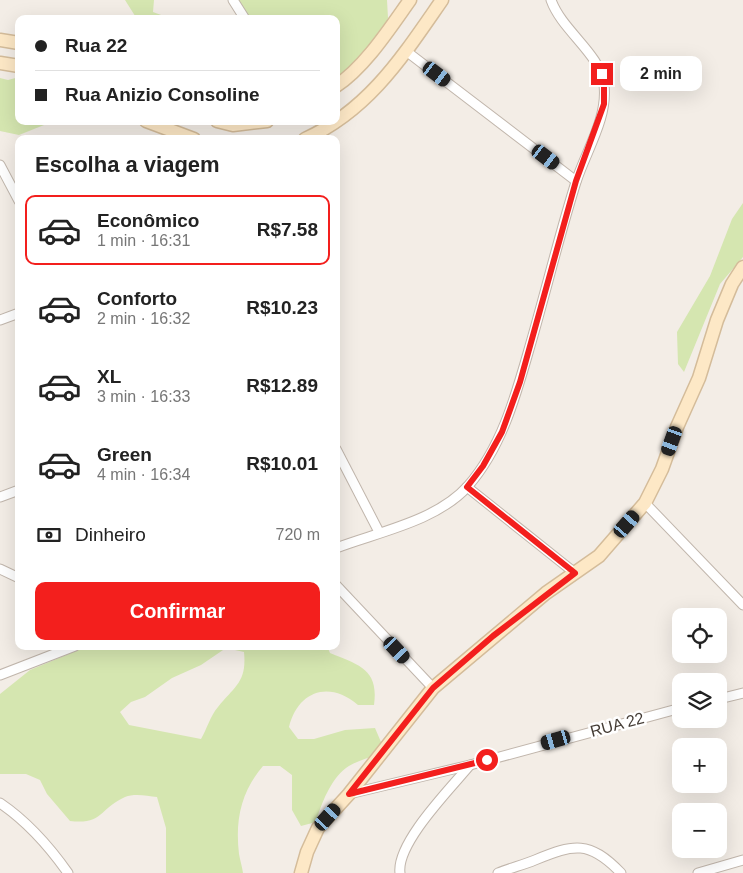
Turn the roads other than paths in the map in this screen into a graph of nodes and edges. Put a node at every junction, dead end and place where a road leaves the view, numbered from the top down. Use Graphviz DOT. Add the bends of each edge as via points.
graph roads {
  1 [pos="233,0"];
  2 [pos="410,0"];
  3 [pos="442,0"];
  4 [pos="551,0"];
  5 [pos="242,15"];
  6 [pos="0,40"];
  7 [pos="15,42"];
  8 [pos="406,50"];
  9 [pos="0,63"];
  10 [pos="15,65"];
  11 [pos="340,83"];
  12 [pos="340,118"];
  13 [pos="153,125"];
  14 [pos="322,126"];
  15 [pos="172,135"];
  16 [pos="310,135"];
  17 [pos="0,165"];
  18 [pos="576,181"];
  19 [pos="15,193"];
  20 [pos="743,267"];
  21 [pos="15,314"];
  22 [pos="0,320"];
  23 [pos="340,457"];
  24 [pos="467,487"];
  25 [pos="15,491"];
  26 [pos="0,496"];
  27 [pos="645,503"];
  28 [pos="379,532"];
  29 [pos="340,547"];
  30 [pos="0,569"];
  31 [pos="575,573"];
  32 [pos="15,576"];
  33 [pos="340,589"];
  34 [pos="743,605"];
  35 [pos="66,650"];
  36 [pos="0,675"];
  37 [pos="433,688"];
  38 [pos="743,693"];
  39 [pos="727,697"];
  40 [pos="672,710"];
  41 [pos="470,765"];
  42 [pos="349,794"];
  43 [pos="0,803"];
  44 [pos="743,860"];
  45 [pos="68,873"];
  46 [pos="301,873"];
  47 [pos="400,873"];
  48 [pos="498,873"];
  49 [pos="621,873"];
  50 [pos="698,873"];
  1 -- 5 [label="street"];
  2 -- 11 [label="street" via="382,39"];
  3 -- 8 [label="street"];
  4 -- 18 [label="street" via="557,15 598,65 604,84 604,104"];
  6 -- 7 [label="street"];
  8 -- 12 [label="street" via="374,90 352,112"];
  8 -- 18 [label="street"];
  9 -- 10 [label="street"];
  13 -- 15 [label="street"];
  14 -- 16 [label="street"];
  17 -- 19 [label="street"];
  18 -- 24 [label="street" via="520,382 502,432"];
  20 -- 27 [label="street" via="717,320 698,378"];
  21 -- 22 [label="street"];
  23 -- 28 [label="street"];
  24 -- 28 [label="street" via="433,513"];
  24 -- 31 [label="street"];
  25 -- 26 [label="street"];
  27 -- 31 [label="street" via="599,556"];
  27 -- 34 [label="street"];
  28 -- 29 [label="street"];
  30 -- 32 [label="street"];
  31 -- 37 [label="street" via="493,636"];
  33 -- 37 [label="street"];
  35 -- 36 [label="street"];
  37 -- 42 [label="street"];
  38 -- 39 [label="street"];
  40 -- 41 [label="street, RUA 22"];
  41 -- 42 [label="street, RUA 22"];
  41 -- 47 [label="street" via="408,845 399,865"];
  42 -- 46 [label="street" via="318,828"];
  43 -- 45 [label="street" via="34,831"];
  44 -- 50 [label="street"];
  48 -- 49 [label="street" via="563,849 581,847 596,852"];
}
